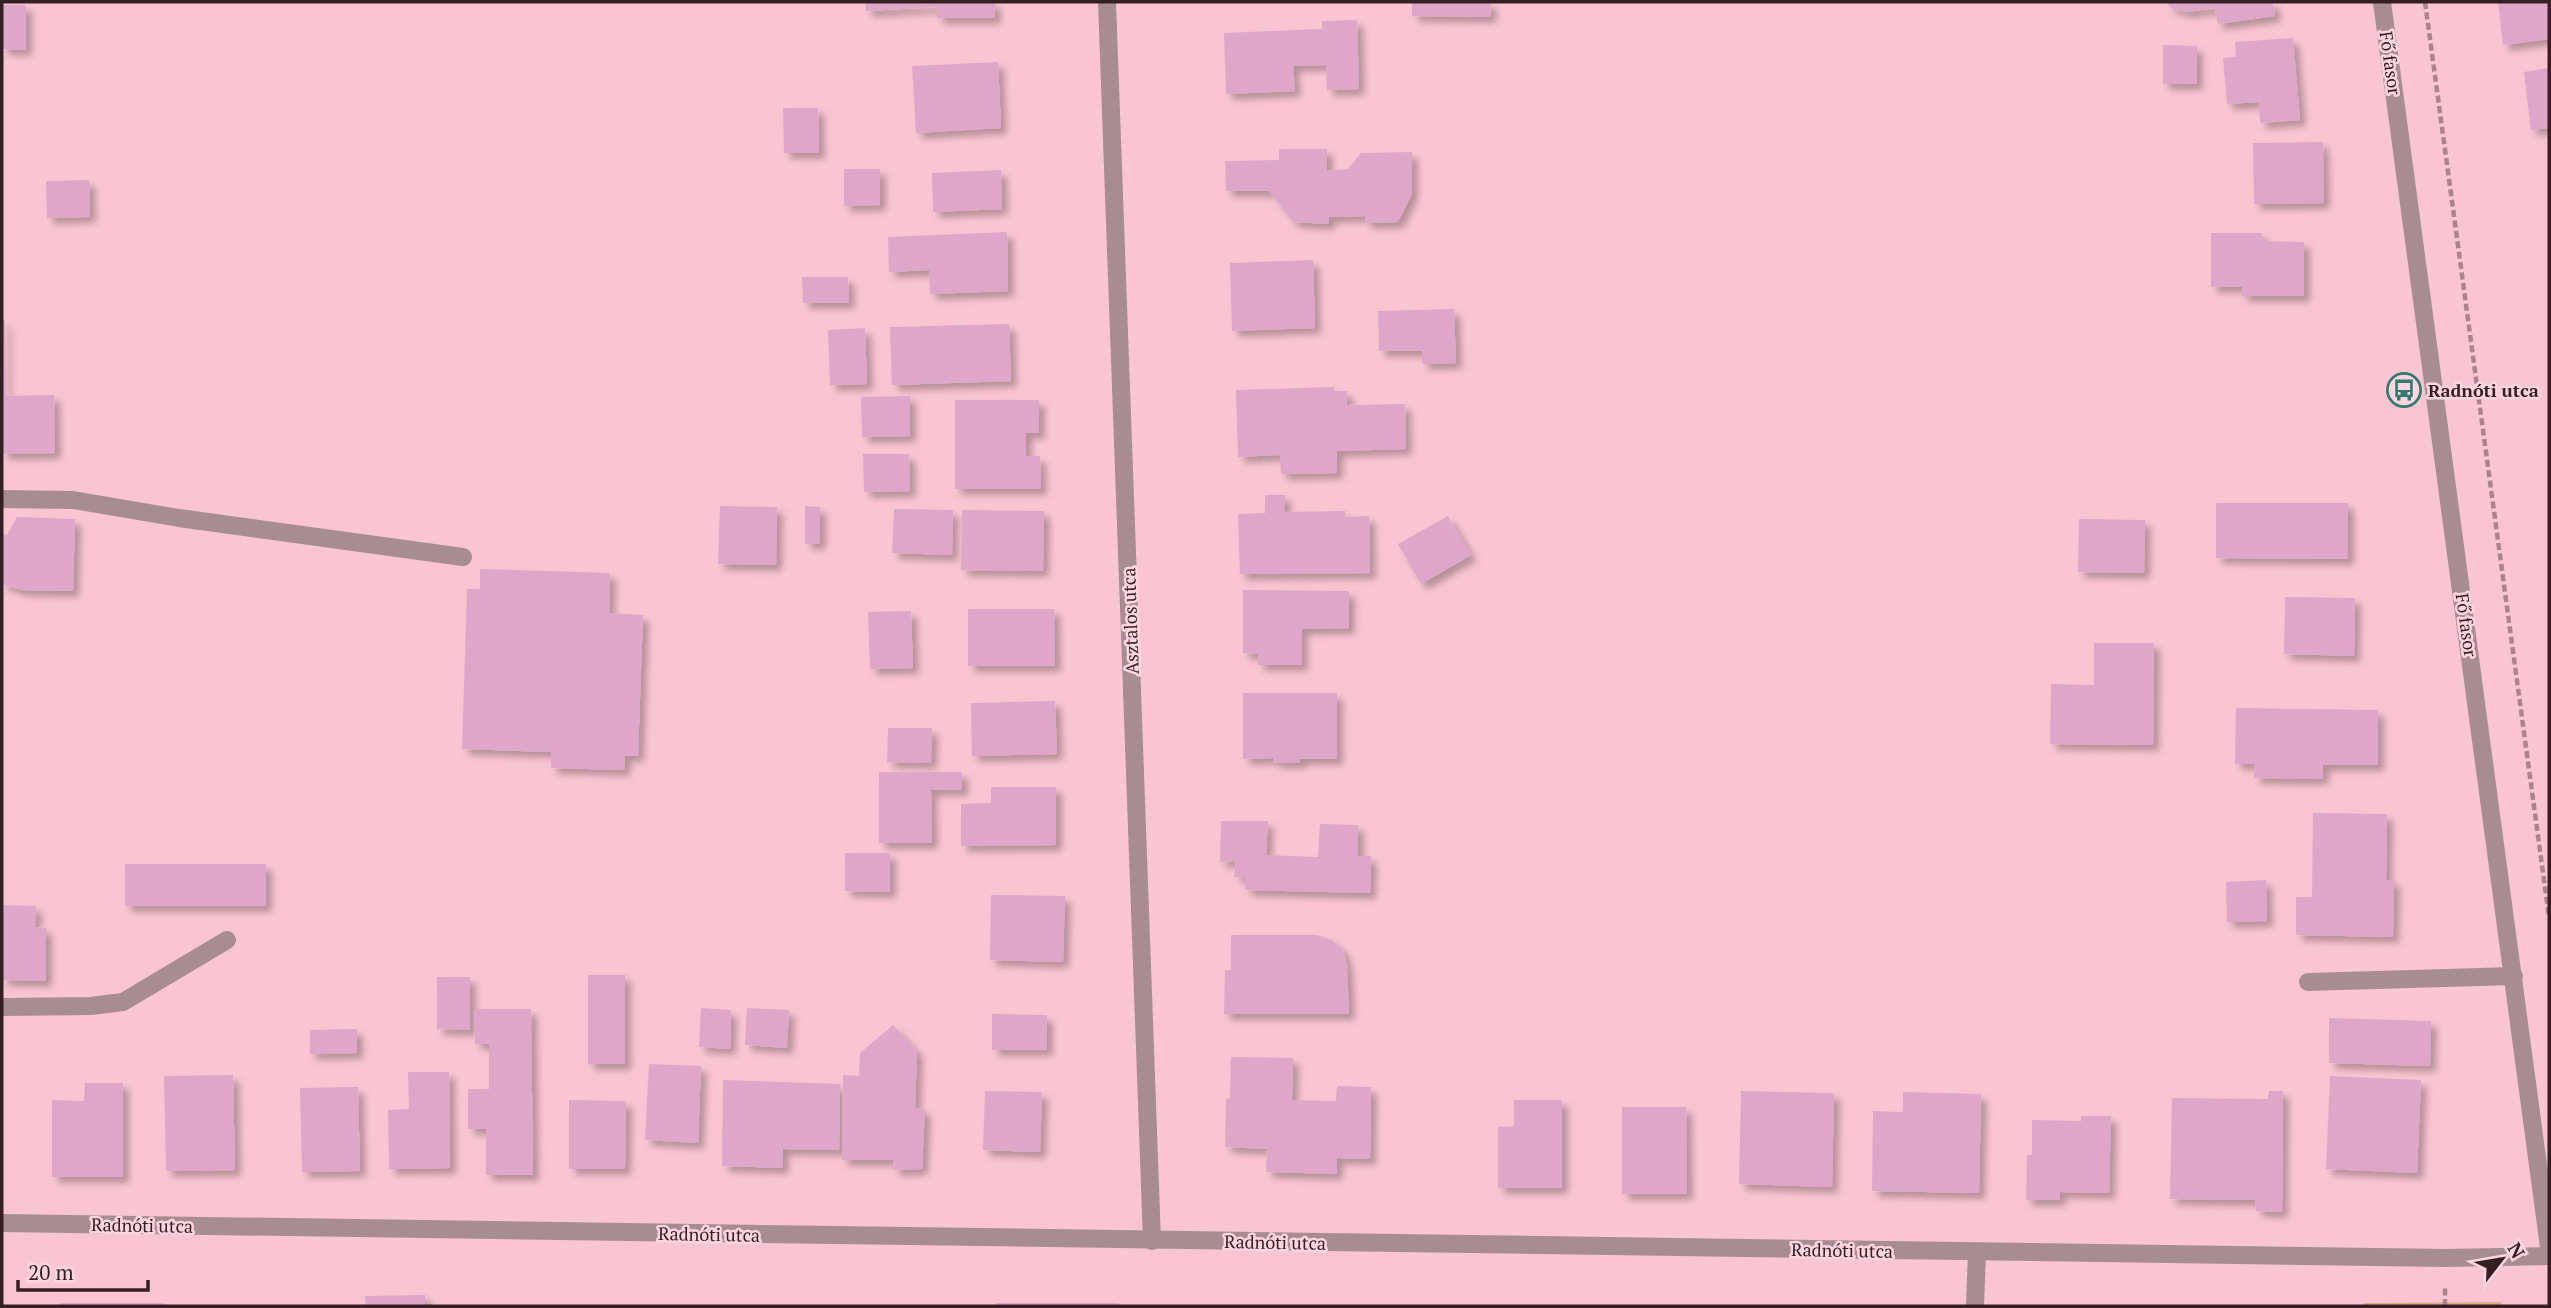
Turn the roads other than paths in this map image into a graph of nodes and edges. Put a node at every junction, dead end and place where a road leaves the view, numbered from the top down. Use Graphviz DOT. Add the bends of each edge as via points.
graph roads {
  1 [pos="1107,2"];
  2 [pos="2382,2"];
  3 [pos="2,499"];
  4 [pos="463,557"];
  5 [pos="227,940"];
  6 [pos="2514,976"];
  7 [pos="2308,982"];
  8 [pos="2,1007"];
  9 [pos="2,1223"];
  10 [pos="1153,1241"];
  11 [pos="2549,1247"];
  12 [pos="1977,1252"];
  13 [pos="2549,1256"];
  14 [pos="1975,1306"];
  1 -- 10 [label="street, Asztalos utca"];
  2 -- 6 [label="street, Fő fasor"];
  3 -- 4 [label="street" via="73,500"];
  5 -- 8 [label="street" via="123,1002"];
  6 -- 7 [label="street"];
  6 -- 11 [label="street, Fő fasor"];
  9 -- 10 [label="street, Radnóti utca"];
  10 -- 12 [label="street, Radnóti utca"];
  12 -- 13 [label="street, Radnóti utca"];
  12 -- 14 [label="street"];
}
